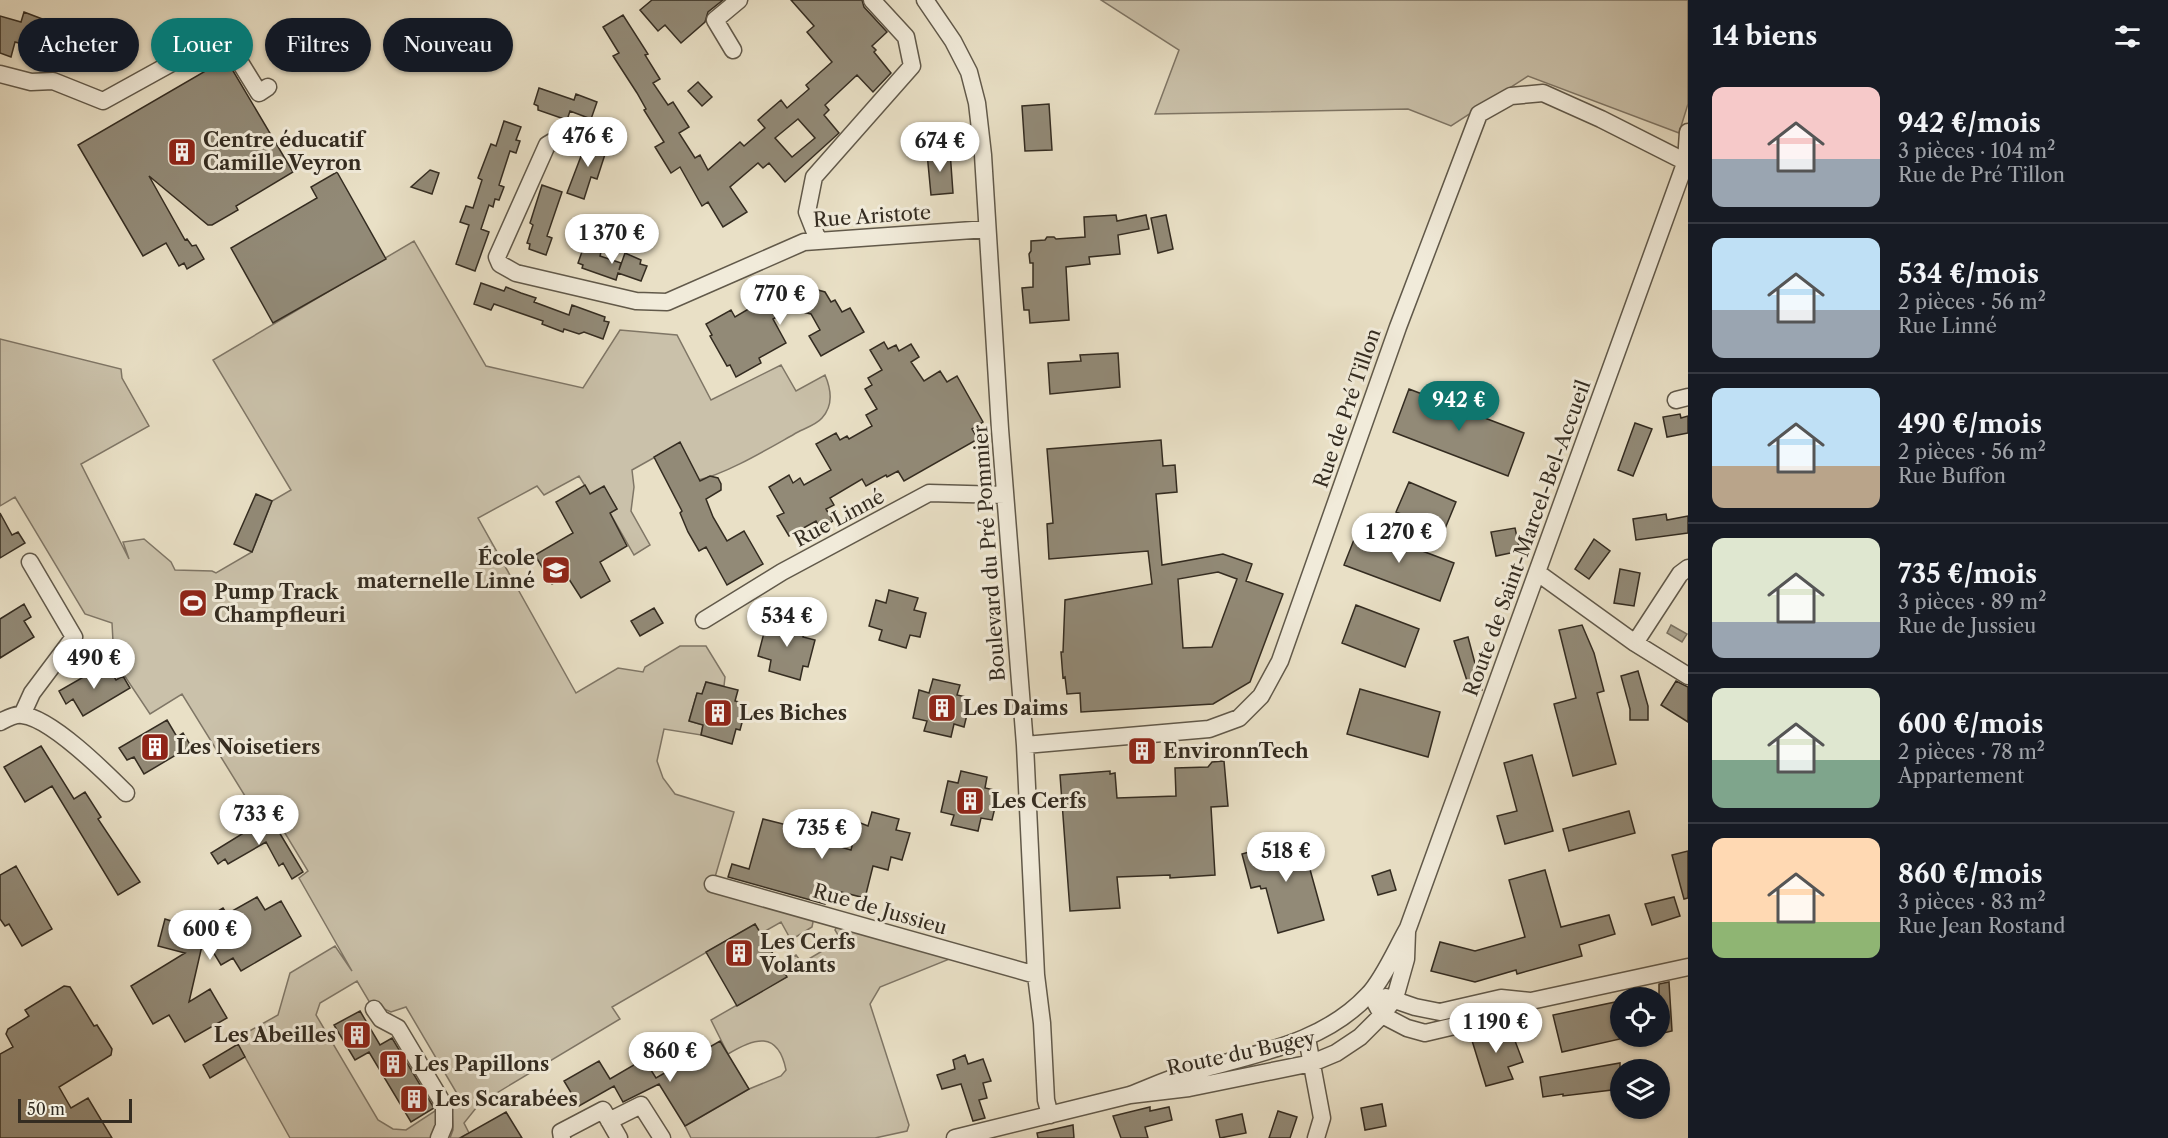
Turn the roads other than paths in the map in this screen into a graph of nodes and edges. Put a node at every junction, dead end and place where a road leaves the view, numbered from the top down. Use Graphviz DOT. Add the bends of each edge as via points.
graph roads {
  1 [pos="739,0"];
  2 [pos="872,0"];
  3 [pos="925,0"];
  4 [pos="733,50"];
  5 [pos="0,74"];
  6 [pos="268,87"];
  7 [pos="1688,132"];
  8 [pos="567,133"];
  9 [pos="1687,161"];
  10 [pos="987,229"];
  11 [pos="818,240"];
  12 [pos="1005,495"];
  13 [pos="30,562"];
  14 [pos="1688,568"];
  15 [pos="1538,573"];
  16 [pos="704,620"];
  17 [pos="1635,643"];
  18 [pos="1688,676"];
  19 [pos="21,715"];
  20 [pos="0,722"];
  21 [pos="1025,745"];
  22 [pos="126,793"];
  23 [pos="713,884"];
  24 [pos="1408,928"];
  25 [pos="1688,967"];
  26 [pos="1036,975"];
  27 [pos="1370,993"];
  28 [pos="1395,999"];
  29 [pos="1531,1001"];
  30 [pos="374,1008"];
  31 [pos="1382,1015"];
  32 [pos="1306,1038"];
  33 [pos="1312,1063"];
  34 [pos="1130,1095"];
  35 [pos="1050,1114"];
  36 [pos="609,1121"];
  37 [pos="439,1138"];
  38 [pos="562,1138"];
  39 [pos="619,1138"];
  40 [pos="662,1138"];
  41 [pos="955,1138"];
  42 [pos="1316,1138"];
  1 -- 4 [label="street" via="716,20"];
  2 -- 11 [label="street" via="906,37 912,66 814,177 807,212"];
  3 -- 10 [label="street, Boulevard du Pré Pommier" via="969,72 982,145"];
  5 -- 6 [label="street" via="31,82 53,81 77,98 104,101 208,43 230,46 259,93"];
  7 -- 9 [label="street, Route de Saint-Marcel-Bel-Accueil"];
  8 -- 11 [label="street, Rue Aristote" via="547,145 497,257 500,264 516,273 636,301 667,302 804,242"];
  9 -- 15 [label="street, Route de Saint-Marcel-Bel-Accueil"];
  9 -- 21 [label="street, Rue de Pré Tillon" via="1543,93 1511,96 1479,114 1398,327 1280,661 1261,696 1239,718 1209,729"];
  10 -- 11 [label="street, Rue Aristote"];
  10 -- 12 [label="street, Boulevard du Pré Pommier"];
  12 -- 16 [label="street, Rue Linné" via="929,493 782,572"];
  12 -- 21 [label="street, Boulevard du Pré Pommier"];
  13 -- 19 [label="street" via="74,637 32,693"];
  14 -- 17 [label="street" via="1680,574"];
  15 -- 17 [label="street"];
  15 -- 24 [label="street, Route de Saint-Marcel-Bel-Accueil"];
  17 -- 18 [label="street"];
  19 -- 20 [label="street"];
  19 -- 22 [label="street" via="44,724 93,760"];
  21 -- 26 [label="street, Boulevard du Pré Pommier"];
  23 -- 26 [label="street, Rue de Jussieu"];
  24 -- 27 [label="street, Route de Saint-Marcel-Bel-Accueil"];
  24 -- 28 [label="street, Route de Saint-Marcel-Bel-Accueil" via="1406,959"];
  25 -- 29 [label="street"];
  26 -- 35 [label="street, Boulevard du Pré Pommier"];
  27 -- 28 [label="street"];
  27 -- 31 [label="street"];
  27 -- 32 [label="street, Route du Bugey" via="1344,1018"];
  28 -- 29 [label="street" via="1440,1012 1502,998"];
  28 -- 31 [label="street, Route du Bugey"];
  29 -- 31 [label="street" via="1506,1014 1425,1033"];
  30 -- 37 [label="street" via="381,1019 398,1028 444,1105 444,1126"];
  31 -- 33 [label="street, Route du Bugey" via="1360,1037"];
  32 -- 33 [label="street"];
  32 -- 34 [label="street, Route du Bugey"];
  33 -- 34 [label="street, Route du Bugey" via="1189,1088"];
  33 -- 42 [label="street" via="1322,1119"];
  34 -- 35 [label="street, Route du Bugey"];
  35 -- 41 [label="street, Route du Bugey"];
  36 -- 38 [label="street" via="603,1110 561,1132"];
  36 -- 39 [label="street"];
  36 -- 40 [label="street" via="641,1106"];
}
